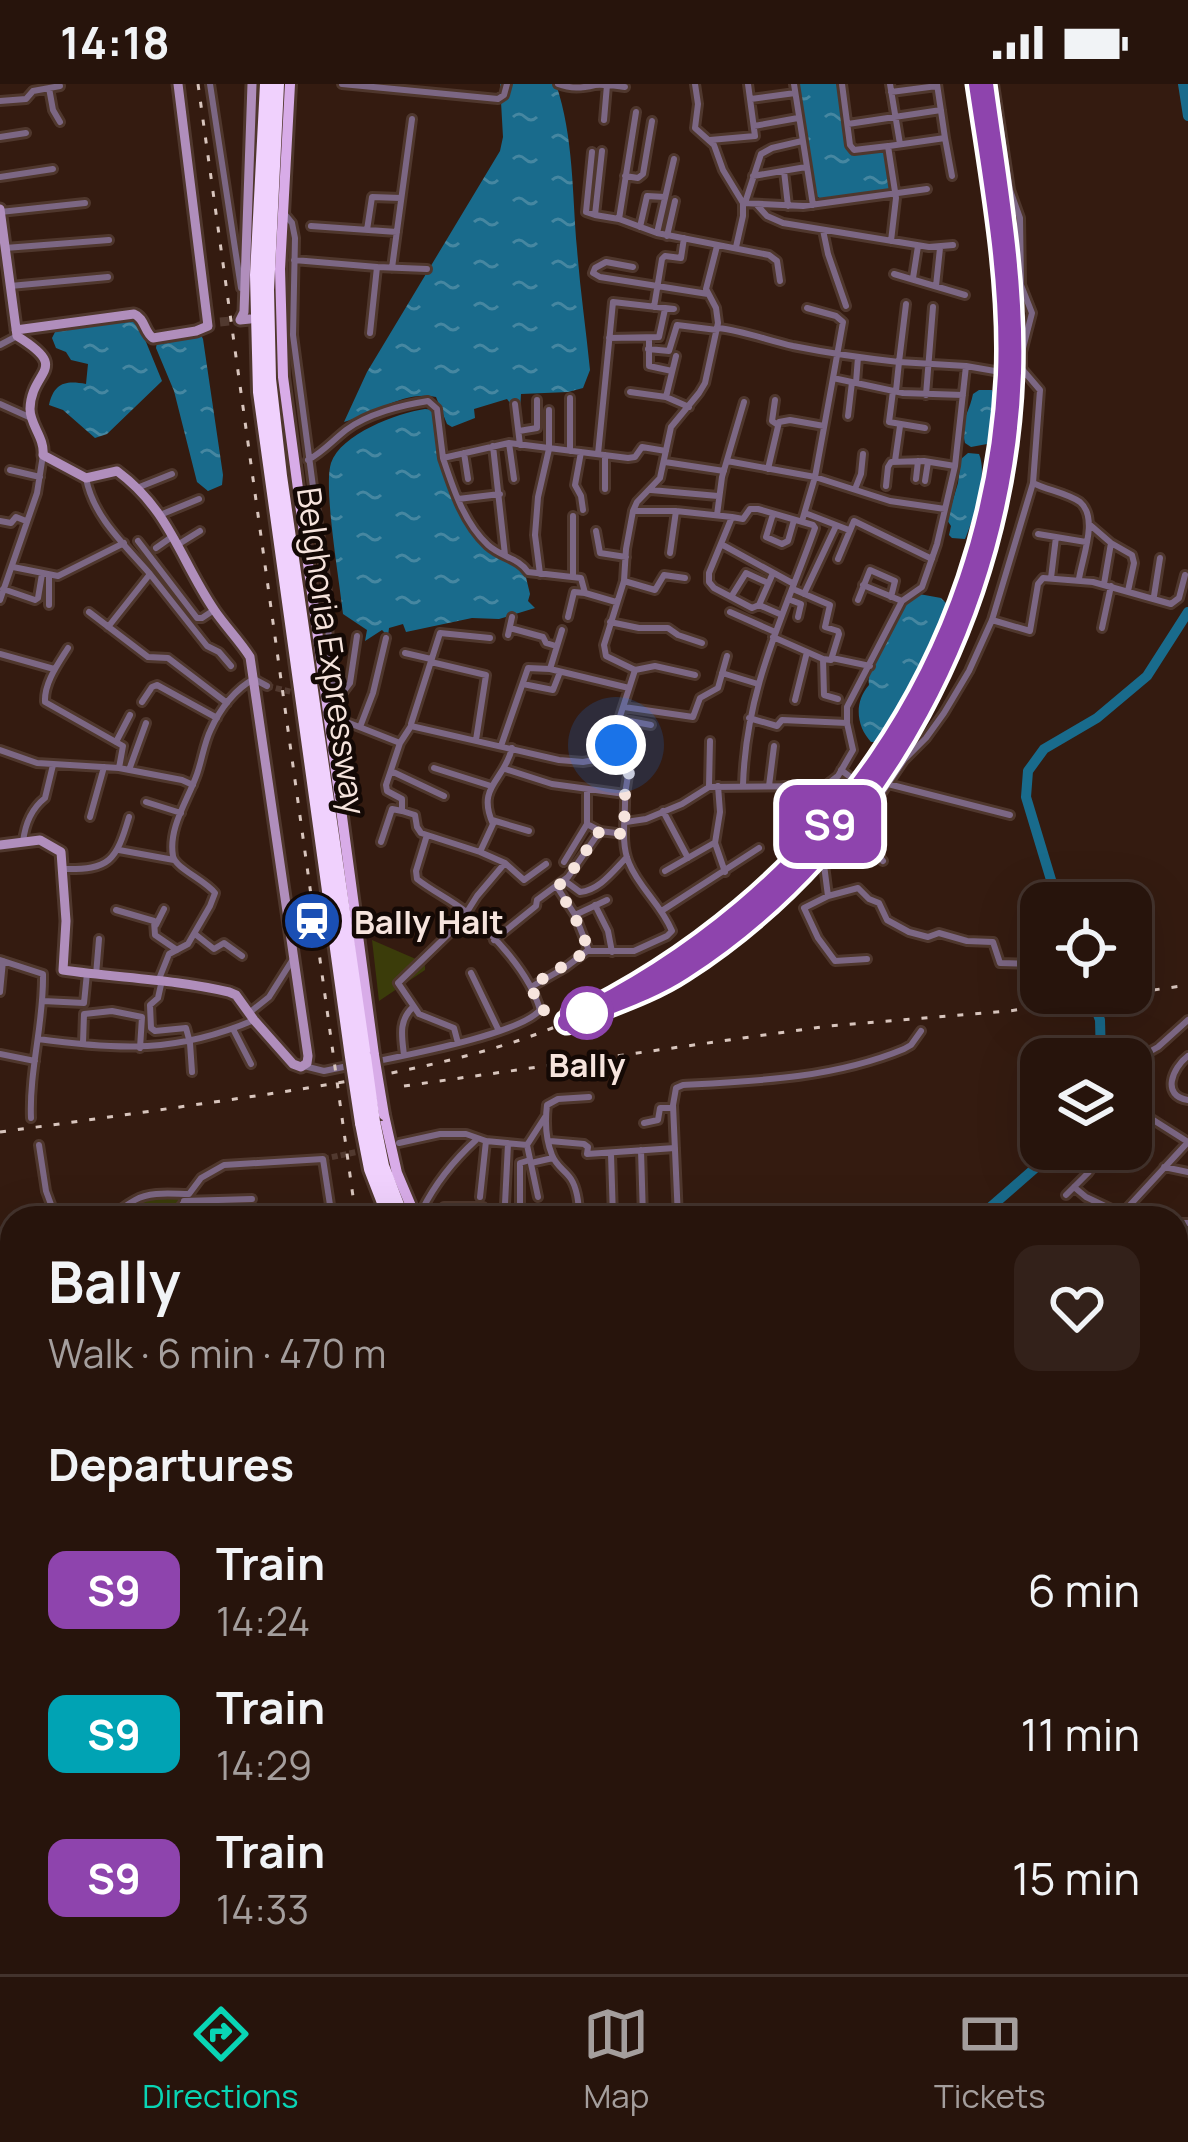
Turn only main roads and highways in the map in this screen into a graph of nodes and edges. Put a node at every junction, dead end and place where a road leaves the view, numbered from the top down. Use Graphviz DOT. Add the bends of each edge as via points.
graph roads {
  1 [pos="267,84"];
  2 [pos="277,84"];
  3 [pos="290,84"];
  4 [pos="363,1056"];
  5 [pos="373,1120"];
  6 [pos="385,1206"];
  7 [pos="397,1206"];
  8 [pos="415,1206"];
  1 -- 4 [label="highway, Belghoria Expressway" via="260,392"];
  2 -- 4 [label="highway, Belghoria Expressway" via="269,379"];
  3 -- 4 [label="main road" via="283,377"];
  4 -- 5 [label="highway, Belghoria Expressway, bridge"];
  4 -- 5 [label="main road, bridge"];
  5 -- 6 [label="highway, Belghoria Expressway" via="370,1169"];
  5 -- 7 [label="highway, Belghoria Expressway"];
  5 -- 8 [label="main road"];
}
